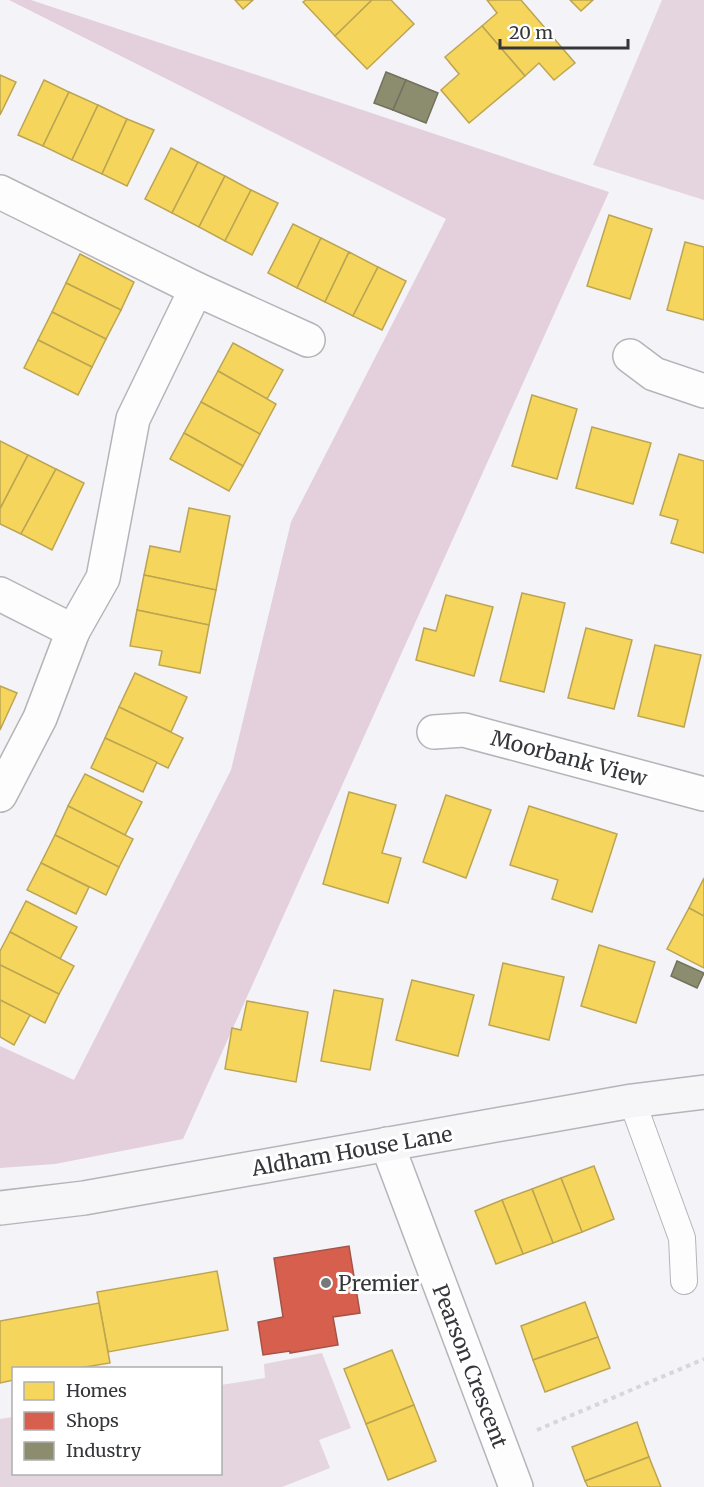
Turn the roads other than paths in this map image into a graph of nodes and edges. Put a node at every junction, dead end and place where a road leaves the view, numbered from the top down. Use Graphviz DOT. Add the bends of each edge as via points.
graph roads {
  1 [pos="0,192"];
  2 [pos="196,289"];
  3 [pos="308,340"];
  4 [pos="630,356"];
  5 [pos="704,391"];
  6 [pos="0,594"];
  7 [pos="73,631"];
  8 [pos="434,732"];
  9 [pos="704,794"];
  10 [pos="0,795"];
  11 [pos="704,1092"];
  12 [pos="633,1101"];
  13 [pos="387,1144"];
  14 [pos="0,1208"];
  15 [pos="684,1281"];
  16 [pos="516,1487"];
  1 -- 2 [label="street"];
  2 -- 3 [label="street"];
  2 -- 7 [label="street" via="133,418 103,578"];
  4 -- 5 [label="street" via="654,374"];
  6 -- 7 [label="street"];
  7 -- 10 [label="street" via="40,718"];
  8 -- 9 [label="street, Moorbank View" via="464,730"];
  11 -- 12 [label="street, Aldham House Lane"];
  12 -- 13 [label="street, Aldham House Lane"];
  12 -- 15 [label="lane" via="682,1238"];
  13 -- 14 [label="street, Aldham House Lane" via="84,1198"];
  13 -- 16 [label="street, Pearson Crescent"];
}
